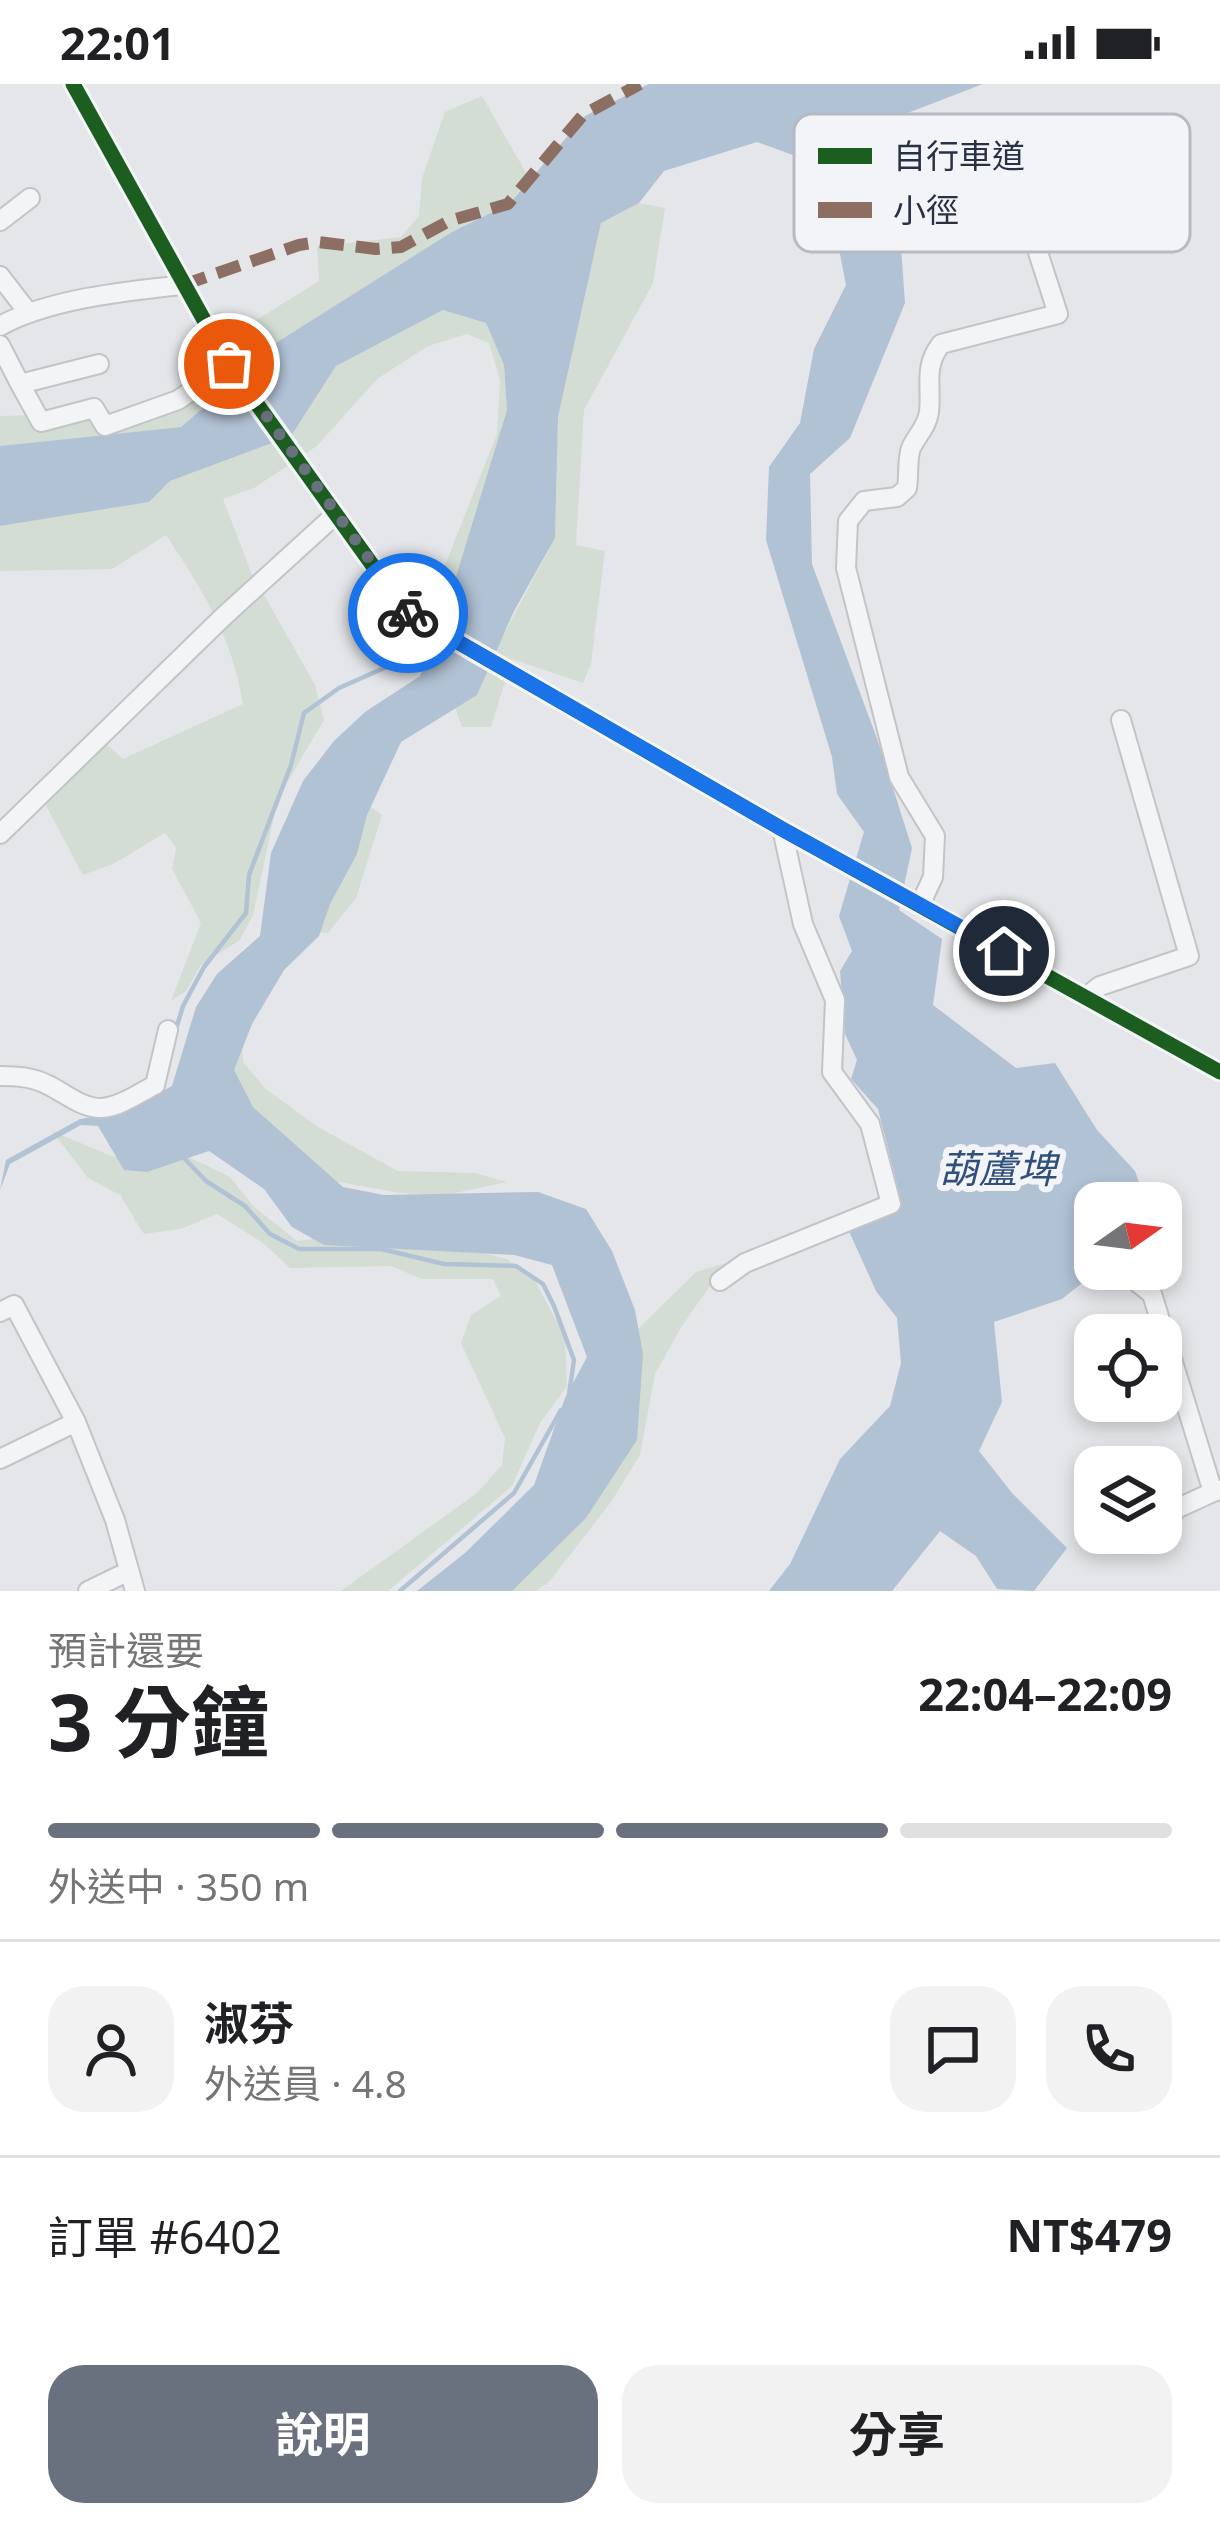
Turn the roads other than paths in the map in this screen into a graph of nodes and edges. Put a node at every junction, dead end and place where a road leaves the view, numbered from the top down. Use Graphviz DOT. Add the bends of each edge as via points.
graph roads {
  1 [pos="73,84"];
  2 [pos="30,199"];
  3 [pos="0,221"];
  4 [pos="1038,252"];
  5 [pos="0,276"];
  6 [pos="183,285"];
  7 [pos="27,311"];
  8 [pos="0,326"];
  9 [pos="0,345"];
  10 [pos="99,364"];
  11 [pos="229,364"];
  12 [pos="20,384"];
  13 [pos="336,514"];
  14 [pos="1121,720"];
  15 [pos="782,829"];
  16 [pos="0,834"];
  17 [pos="920,905"];
  18 [pos="1087,996"];
  19 [pos="168,1030"];
  20 [pos="1220,1072"];
  21 [pos="0,1076"];
  22 [pos="720,1281"];
  23 [pos="1147,1290"];
  24 [pos="0,1312"];
  25 [pos="76,1422"];
  26 [pos="0,1459"];
  27 [pos="1217,1491"];
  28 [pos="1182,1506"];
  29 [pos="127,1572"];
  30 [pos="88,1591"];
  31 [pos="135,1591"];
  1 -- 6 [label="street"];
  2 -- 3 [label="street"];
  4 -- 17 [label="street" via="1058,314 940,344 927,375 925,428 909,452 908,488 864,501 848,521 846,568 899,777 935,836 933,877"];
  5 -- 7 [label="street"];
  6 -- 7 [label="street"];
  6 -- 11 [label="street"];
  7 -- 8 [label="street"];
  9 -- 12 [label="street"];
  10 -- 12 [label="street"];
  11 -- 12 [label="street" via="178,400 105,426 94,408 41,422"];
  11 -- 13 [label="street"];
  13 -- 15 [label="street" via="406,612"];
  13 -- 16 [label="street"];
  14 -- 18 [label="street" via="1189,956"];
  15 -- 17 [label="street"];
  15 -- 22 [label="street" via="802,924 835,1000 832,1072 870,1124 891,1204 745,1263"];
  17 -- 18 [label="street"];
  18 -- 20 [label="street"];
  19 -- 21 [label="street" via="155,1085 117,1105 98,1108 45,1082"];
  23 -- 27 [label="street"];
  24 -- 25 [label="street" via="14,1305"];
  25 -- 26 [label="street"];
  25 -- 29 [label="street" via="116,1520"];
  27 -- 28 [label="street"];
  29 -- 30 [label="street"];
  29 -- 31 [label="street"];
}
